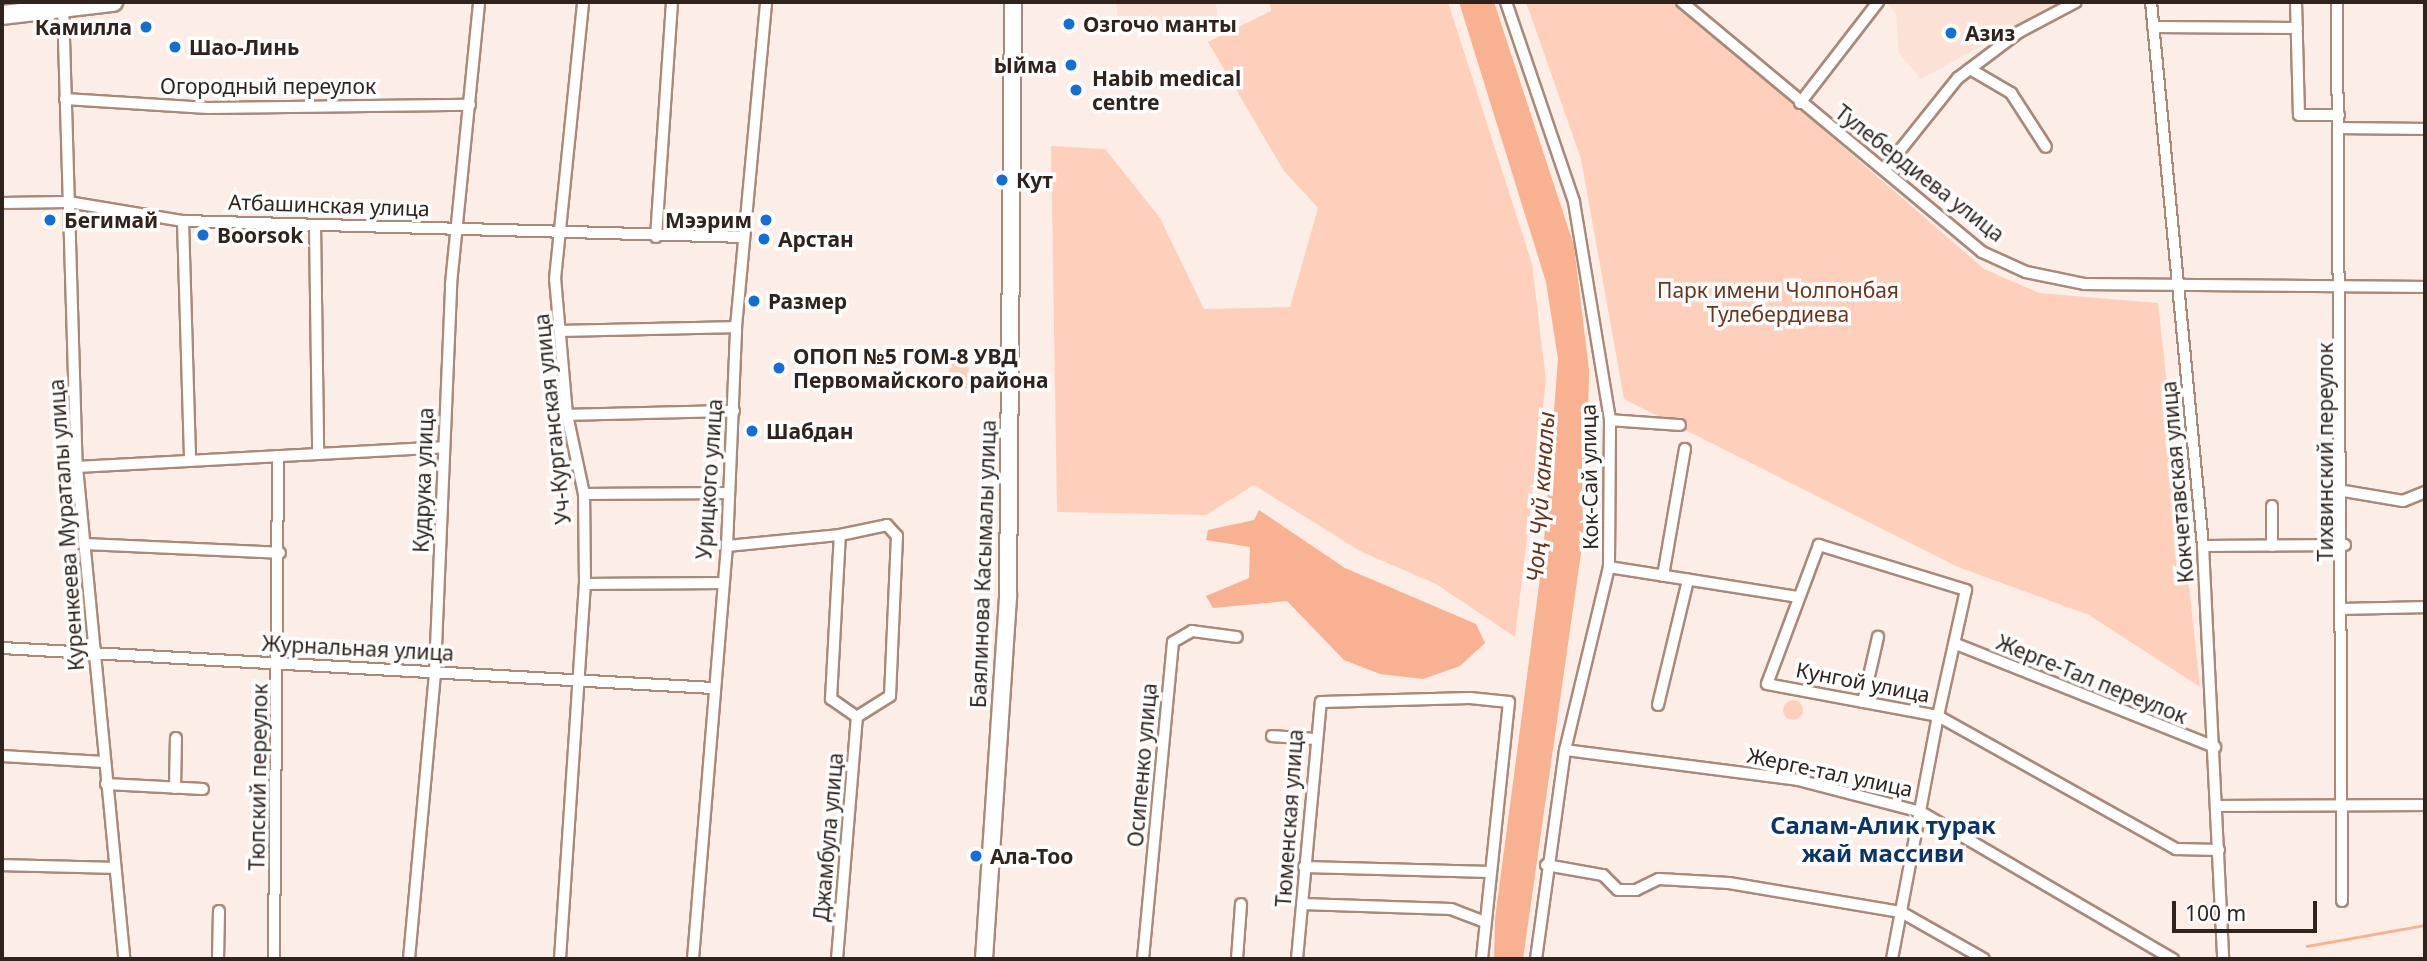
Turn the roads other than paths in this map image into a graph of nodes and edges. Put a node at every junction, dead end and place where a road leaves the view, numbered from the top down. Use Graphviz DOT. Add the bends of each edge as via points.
graph roads {
  1 [pos="113,2"];
  2 [pos="479,2"];
  3 [pos="583,2"];
  4 [pos="672,2"];
  5 [pos="766,2"];
  6 [pos="1013,2"];
  7 [pos="1506,2"];
  8 [pos="1682,2"];
  9 [pos="1878,2"];
  10 [pos="2076,2"];
  11 [pos="2151,2"];
  12 [pos="2297,2"];
  13 [pos="2337,2"];
  14 [pos="63,4"];
  15 [pos="2,15"];
  16 [pos="2153,26"];
  17 [pos="2297,28"];
  18 [pos="1970,69"];
  19 [pos="65,99"];
  20 [pos="1800,103"];
  21 [pos="470,105"];
  22 [pos="2339,115"];
  23 [pos="2339,128"];
  24 [pos="2425,129"];
  25 [pos="2046,147"];
  26 [pos="1885,169"];
  27 [pos="68,202"];
  28 [pos="2,203"];
  29 [pos="183,220"];
  30 [pos="315,225"];
  31 [pos="461,228"];
  32 [pos="561,234"];
  33 [pos="656,237"];
  34 [pos="744,237"];
  35 [pos="2343,287"];
  36 [pos="2425,287"];
  37 [pos="2179,288"];
  38 [pos="736,327"];
  39 [pos="563,331"];
  40 [pos="734,411"];
  41 [pos="567,415"];
  42 [pos="1610,420"];
  43 [pos="1680,425"];
  44 [pos="443,447"];
  45 [pos="1685,449"];
  46 [pos="318,454"];
  47 [pos="278,456"];
  48 [pos="190,461"];
  49 [pos="77,467"];
  50 [pos="2344,491"];
  51 [pos="2425,492"];
  52 [pos="728,493"];
  53 [pos="584,494"];
  54 [pos="2272,506"];
  55 [pos="840,534"];
  56 [pos="84,544"];
  57 [pos="2345,545"];
  58 [pos="2203,546"];
  59 [pos="2272,546"];
  60 [pos="727,547"];
  61 [pos="280,553"];
  62 [pos="1609,567"];
  63 [pos="1663,576"];
  64 [pos="1688,580"];
  65 [pos="721,583"];
  66 [pos="584,584"];
  67 [pos="1799,597"];
  68 [pos="2425,607"];
  69 [pos="2344,609"];
  70 [pos="1237,637"];
  71 [pos="1878,637"];
  72 [pos="1956,645"];
  73 [pos="2,648"];
  74 [pos="95,653"];
  75 [pos="279,663"];
  76 [pos="435,671"];
  77 [pos="577,679"];
  78 [pos="712,688"];
  79 [pos="1863,702"];
  80 [pos="1658,705"];
  81 [pos="1938,716"];
  82 [pos="858,717"];
  83 [pos="1272,736"];
  84 [pos="176,738"];
  85 [pos="1314,739"];
  86 [pos="2215,747"];
  87 [pos="1565,750"];
  88 [pos="2,756"];
  89 [pos="104,762"];
  90 [pos="106,785"];
  91 [pos="175,788"];
  92 [pos="203,789"];
  93 [pos="2343,805"];
  94 [pos="2425,805"];
  95 [pos="2217,806"];
  96 [pos="1922,812"];
  97 [pos="2219,850"];
  98 [pos="2,865"];
  99 [pos="1546,866"];
  100 [pos="1304,867"];
  101 [pos="114,868"];
  102 [pos="1491,872"];
  103 [pos="2342,901"];
  104 [pos="1241,904"];
  105 [pos="1302,904"];
  106 [pos="219,911"];
  107 [pos="1901,912"];
  108 [pos="1485,922"];
  109 [pos="124,959"];
  110 [pos="218,959"];
  111 [pos="274,959"];
  112 [pos="409,959"];
  113 [pos="560,959"];
  114 [pos="693,959"];
  115 [pos="837,959"];
  116 [pos="984,959"];
  117 [pos="1143,959"];
  118 [pos="1237,959"];
  119 [pos="1297,959"];
  120 [pos="1482,959"];
  121 [pos="1536,959"];
  122 [pos="1892,959"];
  123 [pos="1984,959"];
  124 [pos="2173,959"];
  125 [pos="2223,959"];
  1 -- 14 [label="main road"];
  2 -- 21 [label="street, Кудрука улица"];
  3 -- 32 [label="street, Уч-Курганская улица"];
  4 -- 33 [label="street"];
  5 -- 34 [label="street, Урицкого улица"];
  6 -- 116 [label="main road, Баялинова Касымалы улица" via="1008,596"];
  7 -- 42 [label="street, Кок-Сай улица" via="1574,202"];
  8 -- 20 [label="street, Тулебердиева улица"];
  9 -- 20 [label="street"];
  10 -- 18 [label="street" via="2019,32"];
  11 -- 16 [label="street, Кокчетавская улица"];
  12 -- 17 [label="street"];
  13 -- 22 [label="street, Тихвинский переулок"];
  14 -- 15 [label="main road"];
  14 -- 19 [label="street, Куренкеева Мураталы улица"];
  16 -- 17 [label="street"];
  16 -- 37 [label="street, Кокчетавская улица"];
  17 -- 22 [label="street" via="2299,116"];
  18 -- 25 [label="street" via="2011,93"];
  18 -- 26 [label="street"];
  19 -- 21 [label="street, Огородный переулок" via="208,108"];
  19 -- 27 [label="street, Куренкеева Мураталы улица"];
  20 -- 26 [label="street, Тулебердиева улица"];
  21 -- 31 [label="street, Кудрука улица"];
  22 -- 23 [label="street, Тихвинский переулок"];
  23 -- 24 [label="street"];
  23 -- 35 [label="street, Тихвинский переулок"];
  26 -- 37 [label="street, Тулебердиева улица" via="1982,252 2026,272 2084,284"];
  27 -- 28 [label="street, Атбашинская улица"];
  27 -- 29 [label="street, Атбашинская улица"];
  27 -- 49 [label="street, Куренкеева Мураталы улица"];
  29 -- 30 [label="street, Атбашинская улица"];
  29 -- 48 [label="street"];
  30 -- 31 [label="street, Атбашинская улица"];
  30 -- 46 [label="street"];
  31 -- 32 [label="street, Атбашинская улица"];
  31 -- 44 [label="street, Кудрука улица" via="451,284"];
  32 -- 33 [label="street, Атбашинская улица"];
  32 -- 39 [label="street, Уч-Курганская улица" via="555,279"];
  33 -- 34 [label="street, Атбашинская улица"];
  34 -- 38 [label="street, Урицкого улица"];
  35 -- 36 [label="street, Тулебердиева улица"];
  35 -- 37 [label="street, Тулебердиева улица"];
  35 -- 50 [label="street, Тихвинский переулок"];
  37 -- 58 [label="street, Кокчетавская улица"];
  38 -- 39 [label="street"];
  38 -- 40 [label="street, Урицкого улица"];
  39 -- 41 [label="street, Уч-Курганская улица"];
  40 -- 41 [label="street"];
  40 -- 52 [label="street, Урицкого улица"];
  41 -- 53 [label="street, Уч-Курганская улица"];
  42 -- 43 [label="street"];
  42 -- 62 [label="street, Кок-Сай улица"];
  44 -- 46 [label="street"];
  44 -- 76 [label="street, Кудрука улица"];
  45 -- 63 [label="street"];
  46 -- 47 [label="street"];
  47 -- 48 [label="street"];
  47 -- 61 [label="street, Тюпский переулок"];
  48 -- 49 [label="street"];
  49 -- 56 [label="street, Куренкеева Мураталы улица"];
  50 -- 51 [label="street" via="2403,501"];
  50 -- 57 [label="street, Тихвинский переулок"];
  52 -- 53 [label="street"];
  52 -- 60 [label="street, Урицкого улица"];
  53 -- 66 [label="street, Уч-Курганская улица"];
  54 -- 59 [label="street"];
  55 -- 60 [label="street"];
  55 -- 82 [label="street" via="831,699"];
  55 -- 82 [label="street" via="887,525 897,536 890,696"];
  56 -- 61 [label="street"];
  56 -- 74 [label="street, Куренкеева Мураталы улица"];
  57 -- 59 [label="street"];
  57 -- 69 [label="street, Тихвинский переулок"];
  58 -- 59 [label="street"];
  58 -- 86 [label="street, Кокчетавская улица"];
  60 -- 65 [label="street, Урицкого улица"];
  61 -- 75 [label="street, Тюпский переулок"];
  62 -- 63 [label="street"];
  62 -- 87 [label="street, Кок-Сай улица"];
  63 -- 64 [label="street"];
  64 -- 67 [label="street"];
  64 -- 80 [label="street"];
  65 -- 66 [label="street"];
  65 -- 78 [label="street, Урицкого улица"];
  66 -- 77 [label="street, Уч-Курганская улица"];
  67 -- 72 [label="street, Кунгой улица" via="1819,545 1966,590"];
  67 -- 79 [label="street, Кунгой улица" via="1767,684"];
  68 -- 69 [label="street"];
  69 -- 93 [label="street, Тихвинский переулок"];
  70 -- 117 [label="street, Осипенко улица" via="1192,631 1172,642"];
  71 -- 79 [label="street"];
  72 -- 81 [label="street"];
  72 -- 86 [label="street, Жерге-Тал переулок"];
  73 -- 74 [label="street, Журнальная улица"];
  74 -- 75 [label="street, Журнальная улица"];
  74 -- 89 [label="street, Куренкеева Мураталы улица"];
  75 -- 76 [label="street, Журнальная улица"];
  75 -- 111 [label="street, Тюпский переулок"];
  76 -- 77 [label="street, Журнальная улица"];
  76 -- 112 [label="street, Кудрука улица"];
  77 -- 78 [label="street, Журнальная улица"];
  77 -- 113 [label="street, Уч-Курганская улица"];
  78 -- 114 [label="street, Урицкого улица"];
  79 -- 81 [label="street, Кунгой улица"];
  81 -- 96 [label="street"];
  81 -- 97 [label="street, Кунгой улица" via="2176,849"];
  82 -- 115 [label="street, Джамбула улица"];
  83 -- 85 [label="street"];
  84 -- 91 [label="street"];
  85 -- 100 [label="street, Тюменская улица"];
  85 -- 102 [label="street, Тюменская улица" via="1316,711 1332,698 1509,702"];
  86 -- 95 [label="street, Кокчетавская улица"];
  87 -- 96 [label="street, Жерге-тал улица" via="1798,780"];
  87 -- 99 [label="street, Кок-Сай улица"];
  88 -- 89 [label="street"];
  89 -- 90 [label="street, Куренкеева Мураталы улица"];
  90 -- 91 [label="street"];
  90 -- 101 [label="street, Куренкеева Мураталы улица"];
  91 -- 92 [label="street"];
  93 -- 94 [label="street"];
  93 -- 95 [label="street"];
  93 -- 103 [label="street, Тихвинский переулок"];
  95 -- 97 [label="street, Кокчетавская улица"];
  96 -- 107 [label="street"];
  96 -- 124 [label="street, Жерге-тал улица"];
  97 -- 125 [label="street, Кокчетавская улица"];
  98 -- 101 [label="street"];
  99 -- 107 [label="street" via="1604,875 1618,890 1636,890 1659,879 1729,883"];
  99 -- 121 [label="street, Кок-Сай улица"];
  100 -- 102 [label="street"];
  100 -- 105 [label="street, Тюменская улица"];
  101 -- 109 [label="street, Куренкеева Мураталы улица"];
  102 -- 108 [label="street"];
  104 -- 118 [label="street"];
  105 -- 108 [label="street" via="1451,909"];
  105 -- 119 [label="street, Тюменская улица"];
  106 -- 110 [label="street"];
  107 -- 122 [label="street"];
  107 -- 123 [label="street"];
  108 -- 120 [label="street"];
}
